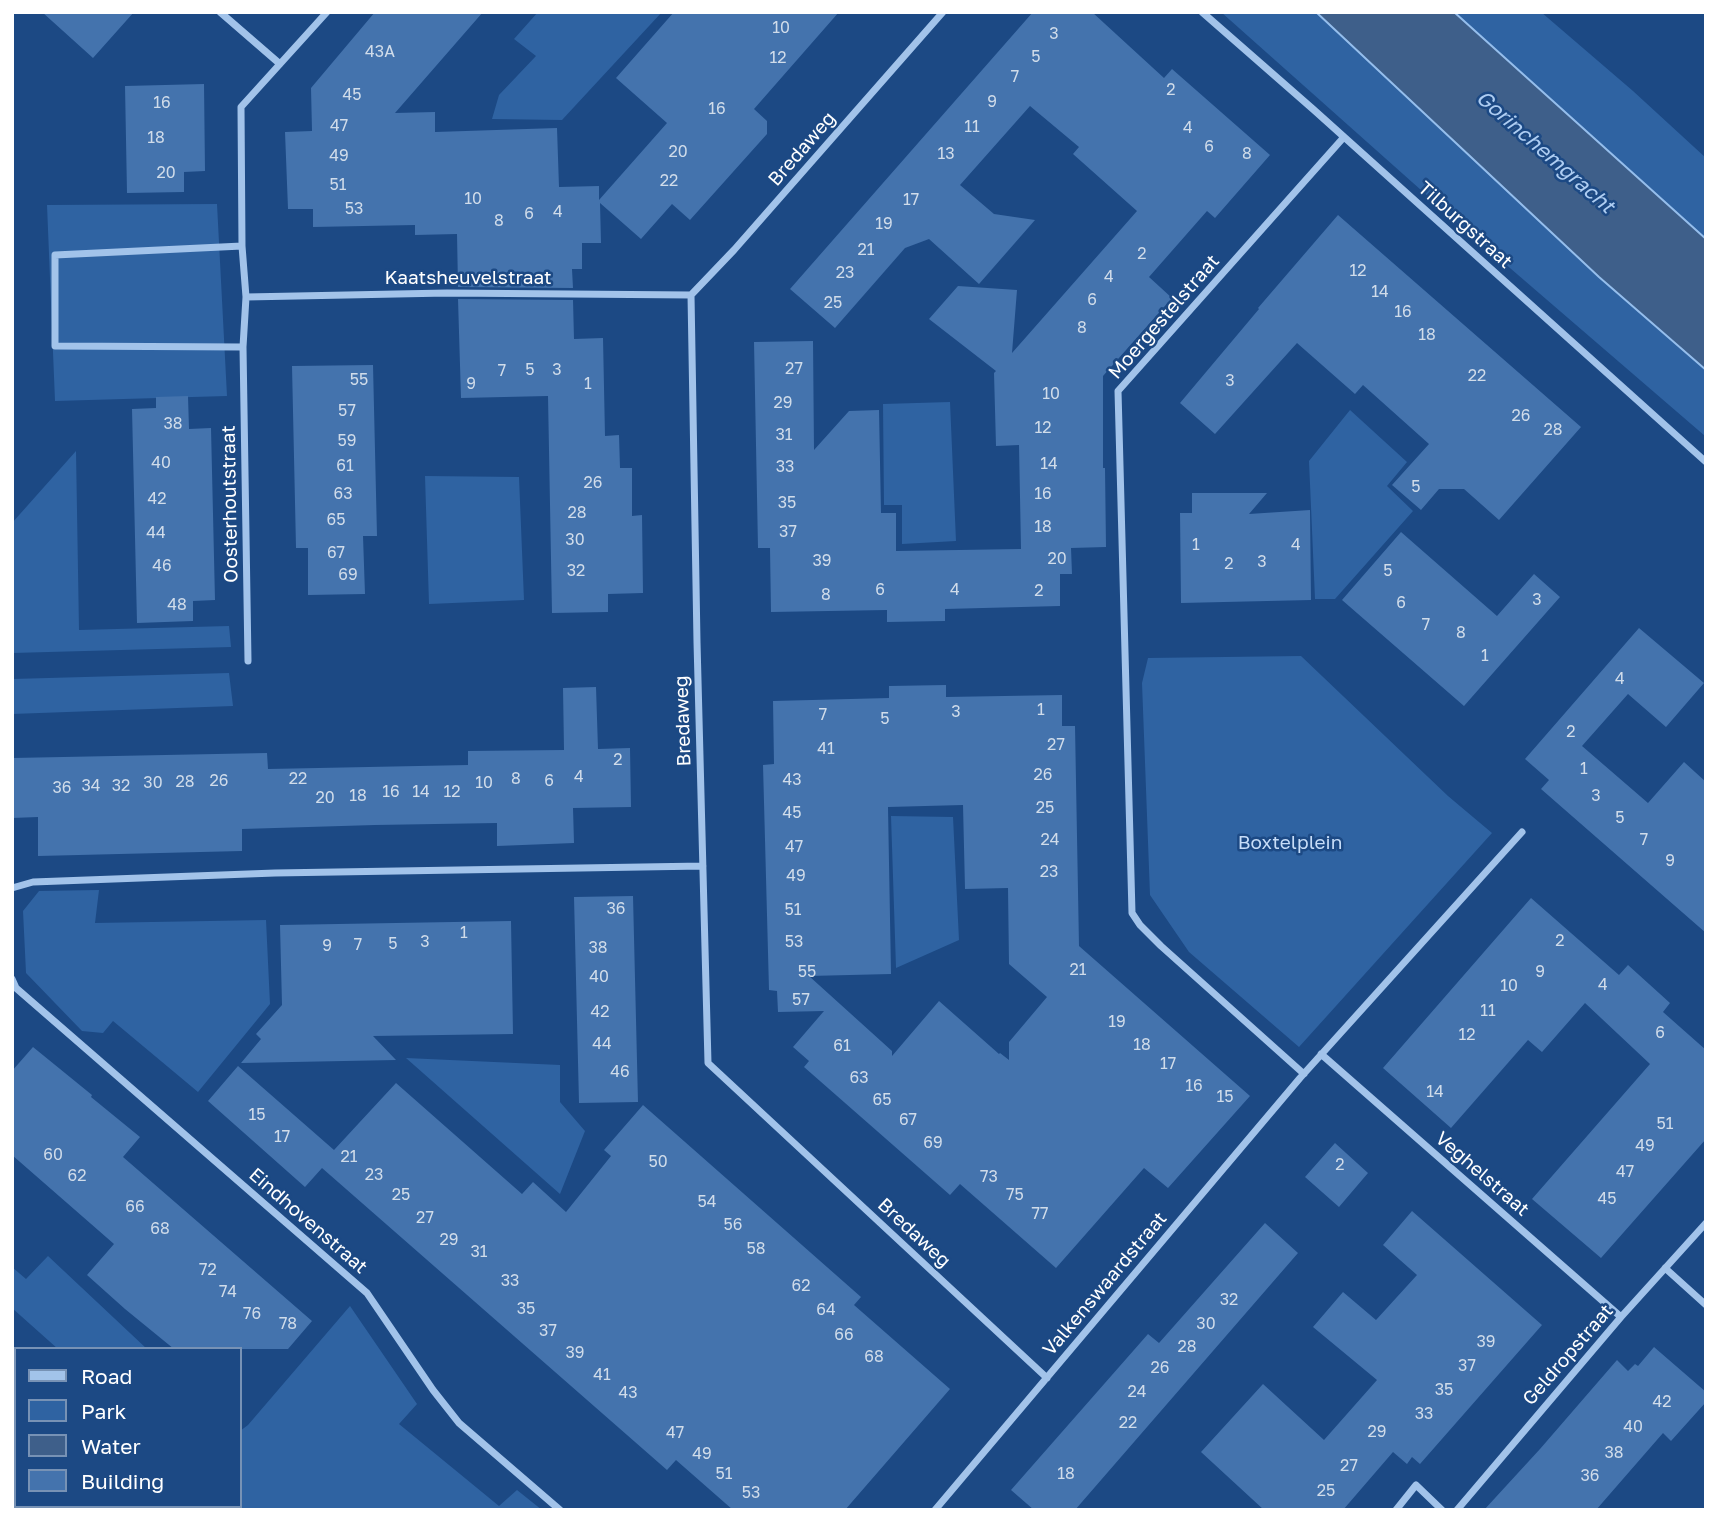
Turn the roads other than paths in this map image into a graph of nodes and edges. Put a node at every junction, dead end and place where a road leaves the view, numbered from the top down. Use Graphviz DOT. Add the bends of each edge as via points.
graph roads {
  1 [pos="220,12"];
  2 [pos="327,12"];
  3 [pos="943,12"];
  4 [pos="1202,12"];
  5 [pos="280,64"];
  6 [pos="1344,137"];
  7 [pos="242,246"];
  8 [pos="691,295"];
  9 [pos="246,297"];
  10 [pos="243,347"];
  11 [pos="1706,462"];
  12 [pos="248,661"];
  13 [pos="1522,832"];
  14 [pos="703,866"];
  15 [pos="12,888"];
  16 [pos="12,979"];
  17 [pos="1321,1054"];
  18 [pos="1302,1076"];
  19 [pos="1706,1223"];
  20 [pos="1665,1268"];
  21 [pos="1706,1305"];
  22 [pos="1621,1317"];
  23 [pos="1047,1378"];
  24 [pos="559,1510"];
  25 [pos="934,1510"];
  26 [pos="1396,1510"];
  27 [pos="1442,1510"];
  28 [pos="1457,1510"];
  1 -- 5 [label="street"];
  2 -- 5 [label="street, Oosterhoutstraat"];
  3 -- 8 [label="street, Bredaweg"];
  4 -- 6 [label="street, Tilburgstraat"];
  5 -- 7 [label="street, Oosterhoutstraat" via="241,107"];
  6 -- 11 [label="street, Tilburgstraat"];
  6 -- 18 [label="street, Moergestelstraat" via="1118,391 1132,913 1161,946"];
  7 -- 9 [label="street, Oosterhoutstraat"];
  7 -- 10 [label="street" via="55,255 55,346"];
  8 -- 9 [label="street, Kaatsheuvelstraat"];
  8 -- 14 [label="street, Bredaweg"];
  9 -- 10 [label="street, Oosterhoutstraat"];
  10 -- 12 [label="street, Oosterhoutstraat"];
  13 -- 17 [label="street"];
  14 -- 15 [label="street" via="275,873 33,882"];
  14 -- 23 [label="street, Bredaweg" via="708,1063"];
  16 -- 24 [label="street, Eindhovenstraat" via="16,988 367,1293 459,1423"];
  17 -- 18 [label="street"];
  17 -- 22 [label="street, Veghelstraat"];
  18 -- 23 [label="street, Valkenswaardstraat"];
  19 -- 20 [label="street, Geldropstraat"];
  20 -- 21 [label="street"];
  20 -- 22 [label="street, Geldropstraat"];
  22 -- 28 [label="street, Geldropstraat"];
  23 -- 25 [label="street, Valkenswaardstraat"];
  26 -- 27 [label="street" via="1416,1485"];
}
